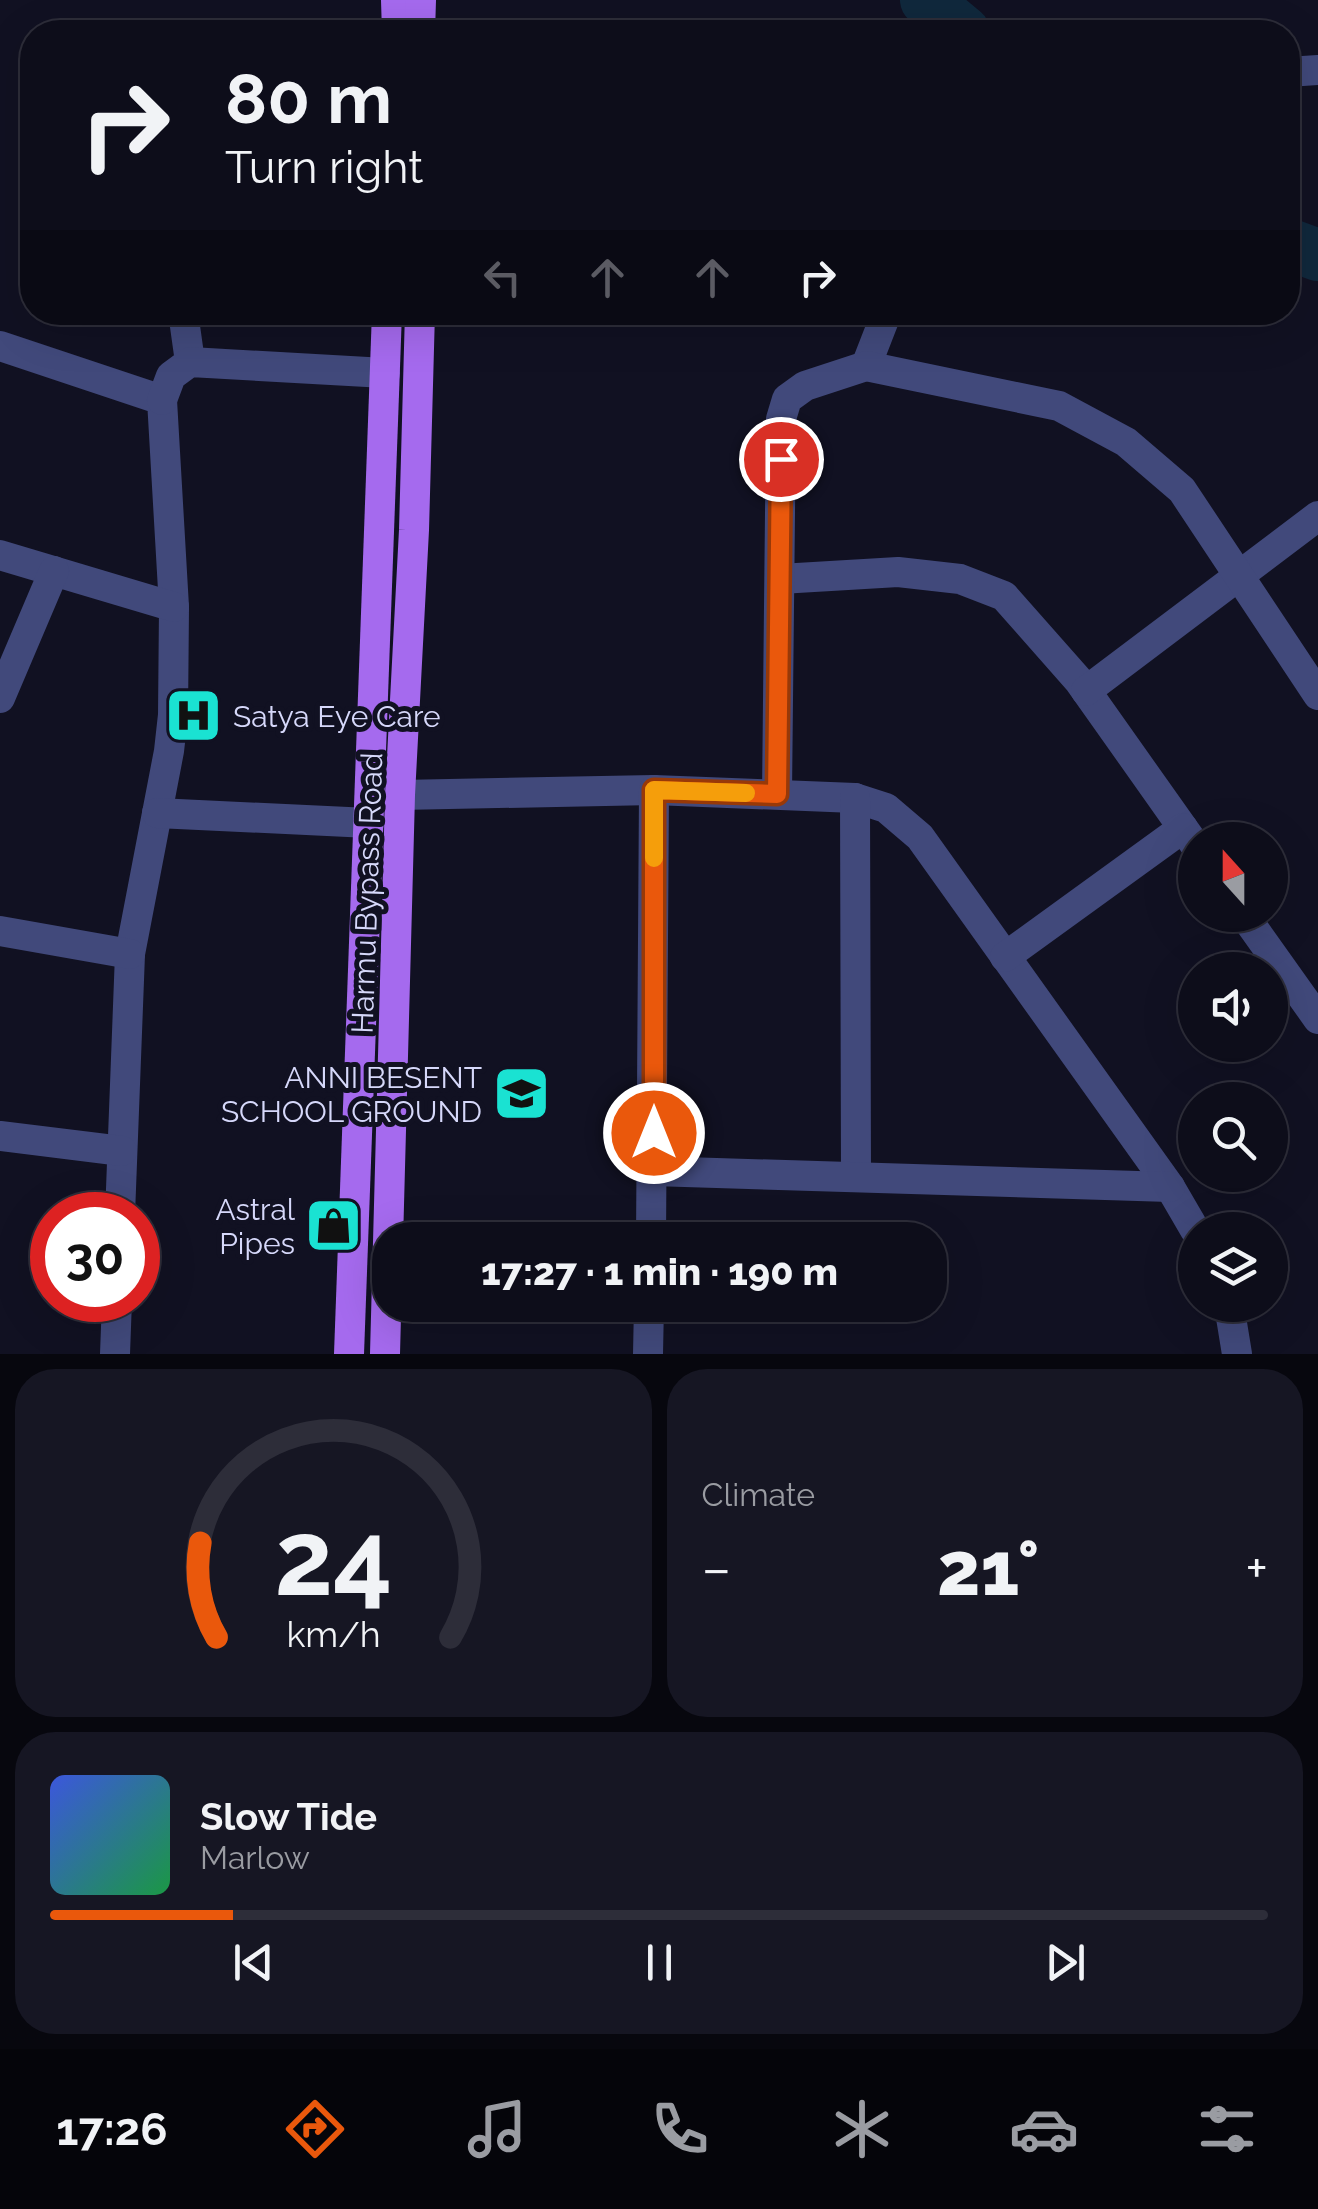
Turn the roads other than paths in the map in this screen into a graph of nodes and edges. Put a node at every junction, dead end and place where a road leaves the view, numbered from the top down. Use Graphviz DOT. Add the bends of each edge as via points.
graph roads {
  1 [pos="185,325"];
  2 [pos="387,325"];
  3 [pos="420,325"];
  4 [pos="882,325"];
  5 [pos="0,346"];
  6 [pos="190,362"];
  7 [pos="866,366"];
  8 [pos="385,372"];
  9 [pos="162,400"];
  10 [pos="1318,516"];
  11 [pos="0,555"];
  12 [pos="54,571"];
  13 [pos="1240,575"];
  14 [pos="780,579"];
  15 [pos="174,607"];
  16 [pos="1086,691"];
  17 [pos="1318,694"];
  18 [pos="0,698"];
  19 [pos="654,790"];
  20 [pos="777,794"];
  21 [pos="400,795"];
  22 [pos="856,798"];
  23 [pos="157,812"];
  24 [pos="1179,822"];
  25 [pos="369,823"];
  26 [pos="1178,843"];
  27 [pos="0,930"];
  28 [pos="1256,932"];
  29 [pos="130,954"];
  30 [pos="1005,957"];
  31 [pos="1318,1019"];
  32 [pos="0,1136"];
  33 [pos="122,1150"];
  34 [pos="654,1171"];
  35 [pos="856,1176"];
  36 [pos="1170,1187"];
  37 [pos="121,1192"];
  38 [pos="1185,1212"];
  39 [pos="652,1222"];
  40 [pos="114,1322"];
  41 [pos="649,1322"];
  42 [pos="1232,1322"];
  43 [pos="110,1352"];
  44 [pos="349,1354"];
  45 [pos="385,1354"];
  46 [pos="648,1354"];
  47 [pos="1237,1354"];
  1 -- 6 [label="street"];
  2 -- 8 [label="main road, Harmu Bypass Road"];
  3 -- 21 [label="main road, Harmu Bypass Road"];
  4 -- 7 [label="street"];
  5 -- 9 [label="street"];
  6 -- 8 [label="street"];
  6 -- 9 [label="street" via="171,376"];
  7 -- 13 [label="street" via="1058,406 1126,442 1182,490"];
  7 -- 14 [label="street" via="786,399"];
  8 -- 25 [label="main road, Harmu Bypass Road"];
  9 -- 15 [label="street"];
  10 -- 13 [label="street"];
  11 -- 12 [label="street"];
  12 -- 15 [label="street"];
  12 -- 18 [label="street"];
  13 -- 16 [label="street"];
  13 -- 17 [label="street"];
  14 -- 16 [label="street" via="898,572 960,579 1004,596"];
  14 -- 20 [label="street"];
  15 -- 23 [label="street" via="173,714"];
  16 -- 24 [label="street"];
  19 -- 20 [label="street"];
  19 -- 21 [label="street"];
  19 -- 34 [label="street"];
  20 -- 22 [label="street"];
  21 -- 45 [label="main road, Harmu Bypass Road"];
  22 -- 30 [label="street" via="886,808 920,837"];
  22 -- 35 [label="street"];
  23 -- 25 [label="street"];
  23 -- 29 [label="street"];
  25 -- 44 [label="main road, Harmu Bypass Road"];
  26 -- 30 [label="street"];
  27 -- 29 [label="street"];
  28 -- 31 [label="street"];
  29 -- 33 [label="street"];
  30 -- 36 [label="street"];
  32 -- 33 [label="street"];
  33 -- 37 [label="street"];
  34 -- 35 [label="street"];
  34 -- 39 [label="street"];
  35 -- 36 [label="street"];
  36 -- 38 [label="street"];
  40 -- 43 [label="street"];
  41 -- 46 [label="street"];
  42 -- 47 [label="street"];
}
